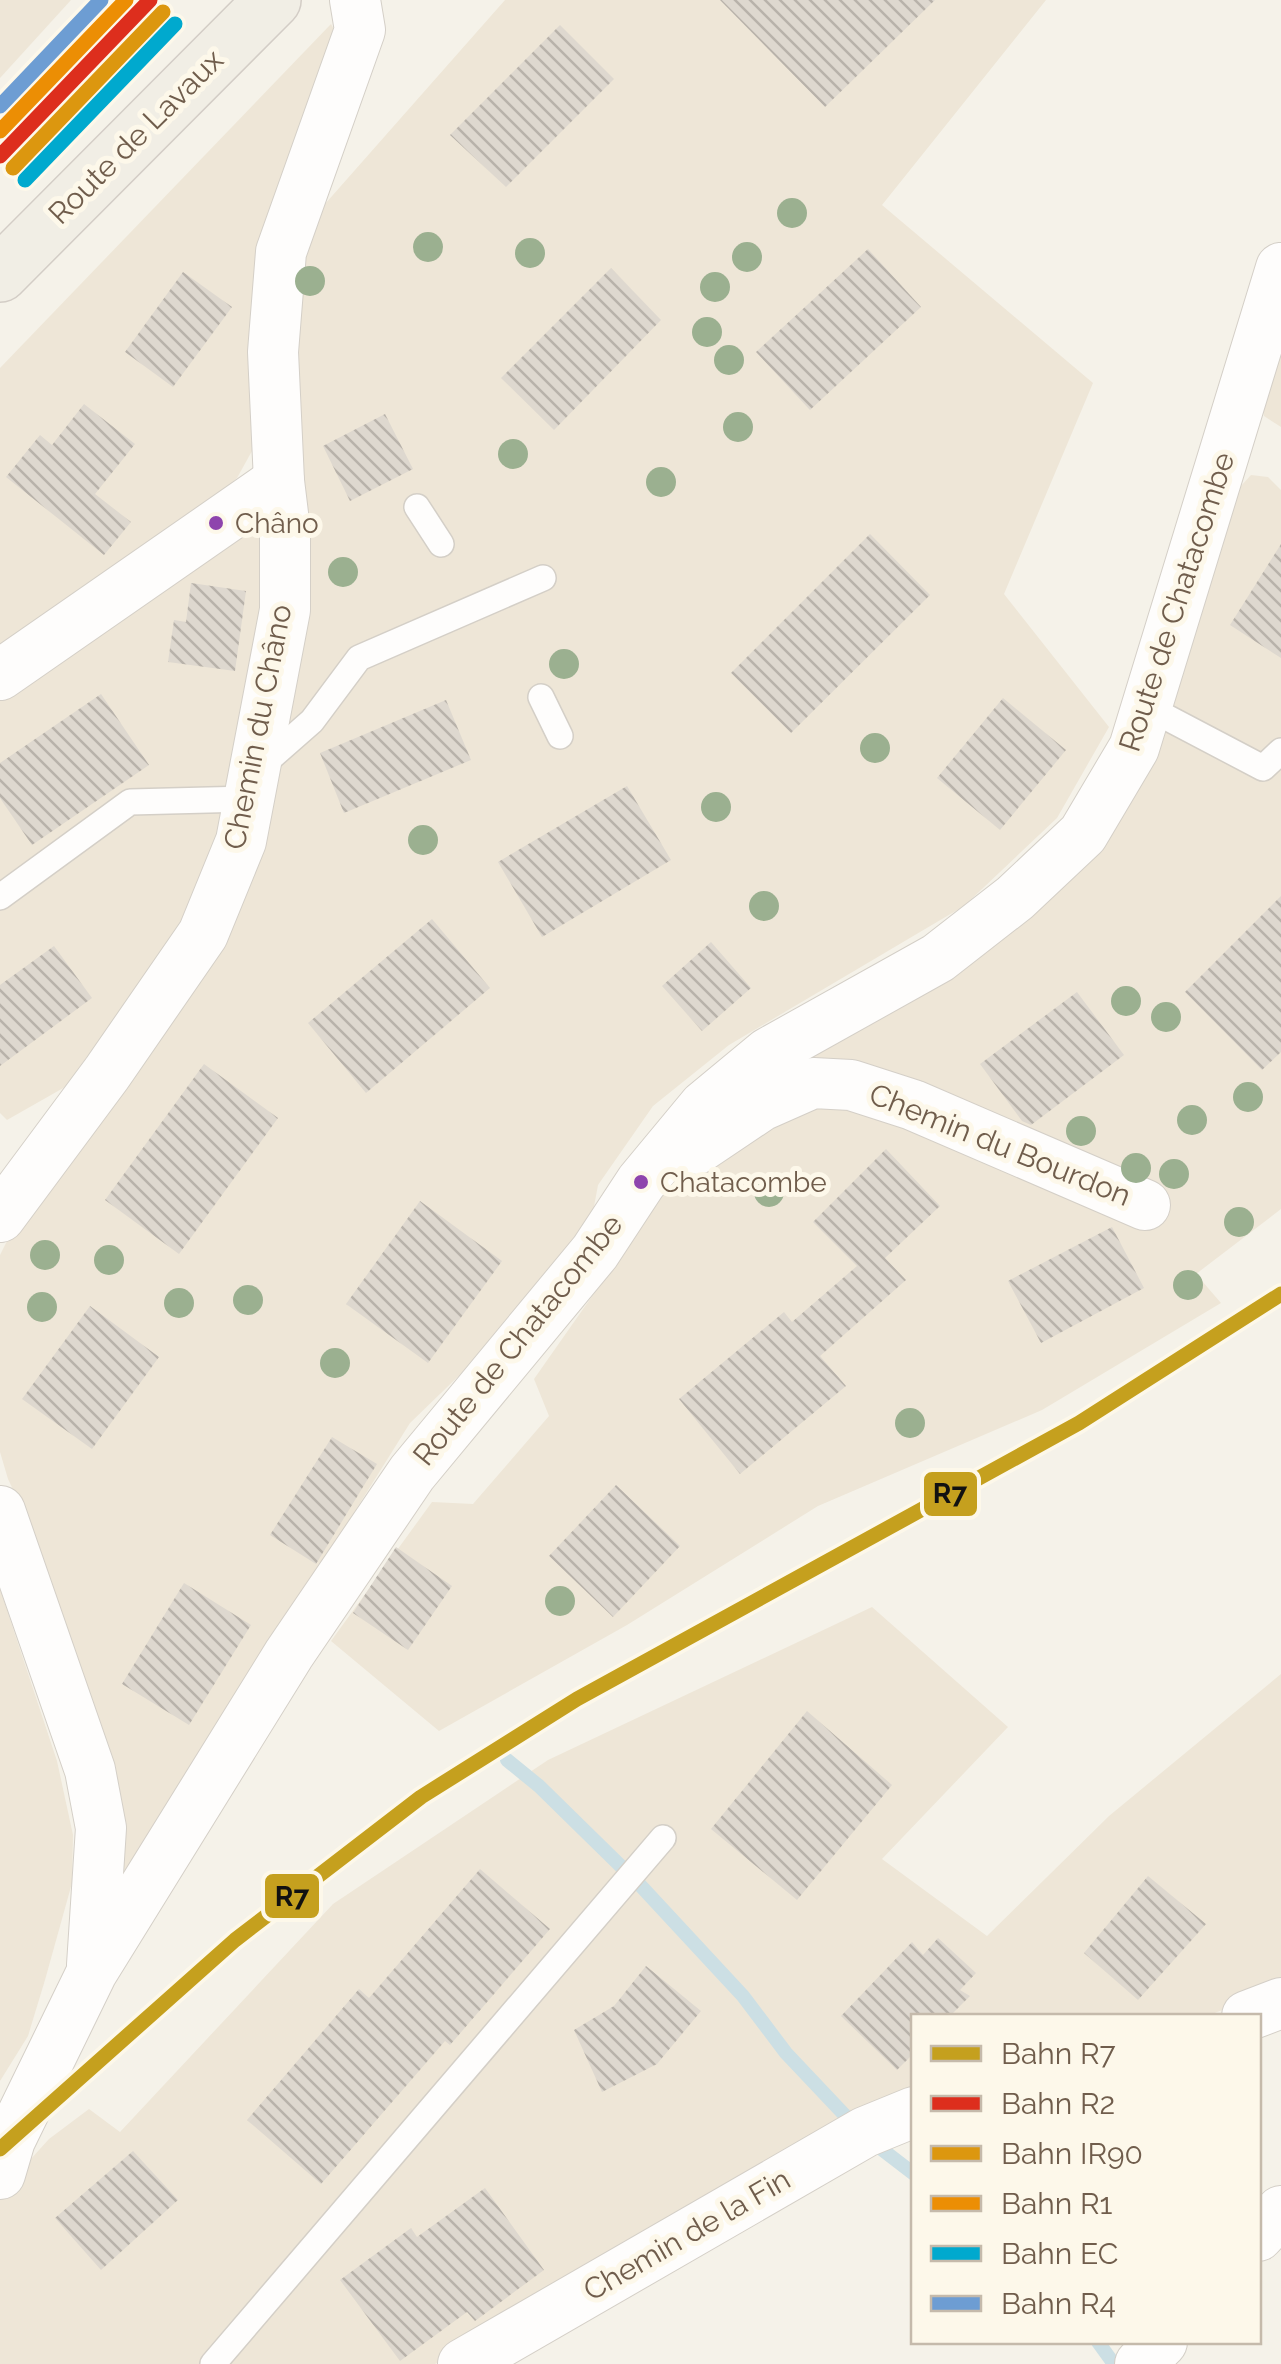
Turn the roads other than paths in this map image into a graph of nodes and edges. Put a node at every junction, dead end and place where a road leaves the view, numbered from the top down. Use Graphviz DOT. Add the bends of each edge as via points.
graph roads {
  1 [pos="273,0"];
  2 [pos="355,0"];
  3 [pos="1281,268"];
  4 [pos="0,274"];
  5 [pos="279,481"];
  6 [pos="417,507"];
  7 [pos="441,544"];
  8 [pos="543,578"];
  9 [pos="0,675"];
  10 [pos="541,697"];
  11 [pos="1147,707"];
  12 [pos="560,736"];
  13 [pos="1281,751"];
  14 [pos="251,785"];
  15 [pos="0,897"];
  16 [pos="641,1182"];
  17 [pos="1146,1205"];
  18 [pos="0,1217"];
  19 [pos="0,1511"];
  20 [pos="662,1838"];
  21 [pos="92,1972"];
  22 [pos="1281,2003"];
  23 [pos="1253,2014"];
  24 [pos="911,2113"];
  25 [pos="5,2157"];
  26 [pos="1281,2211"];
  27 [pos="1261,2233"];
  28 [pos="1160,2344"];
  29 [pos="213,2364"];
  30 [pos="463,2364"];
  31 [pos="1140,2364"];
  1 -- 4 [label="main road, Route de Lavaux"];
  2 -- 5 [label="street, Chemin du Châno" via="360,30 281,252 273,352"];
  3 -- 11 [label="street, Route de Chatacombe"];
  5 -- 9 [label="street"];
  5 -- 14 [label="street, Chemin du Châno" via="285,610"];
  6 -- 7 [label="lane"];
  8 -- 14 [label="lane" via="359,658 312,721"];
  10 -- 12 [label="lane"];
  11 -- 13 [label="lane" via="1263,768"];
  11 -- 16 [label="street, Route de Chatacombe" via="1134,748 1083,834 1015,898 938,958 768,1054 704,1106"];
  14 -- 15 [label="lane" via="130,802"];
  14 -- 18 [label="street, Chemin du Châno" via="241,841 202,934"];
  16 -- 17 [label="street, Chemin du Bourdon" via="761,1106 814,1083 851,1085 913,1104"];
  16 -- 21 [label="street, Route de Chatacombe" via="595,1252 412,1473 288,1654"];
  19 -- 21 [label="street" via="90,1770 102,1828"];
  20 -- 29 [label="lane"];
  21 -- 25 [label="street, Route de Chatacombe"];
  22 -- 23 [label="street"];
  24 -- 30 [label="street, Chemin de la Fin" via="850,2141"];
  26 -- 27 [label="street"];
  28 -- 31 [label="street"];
}
